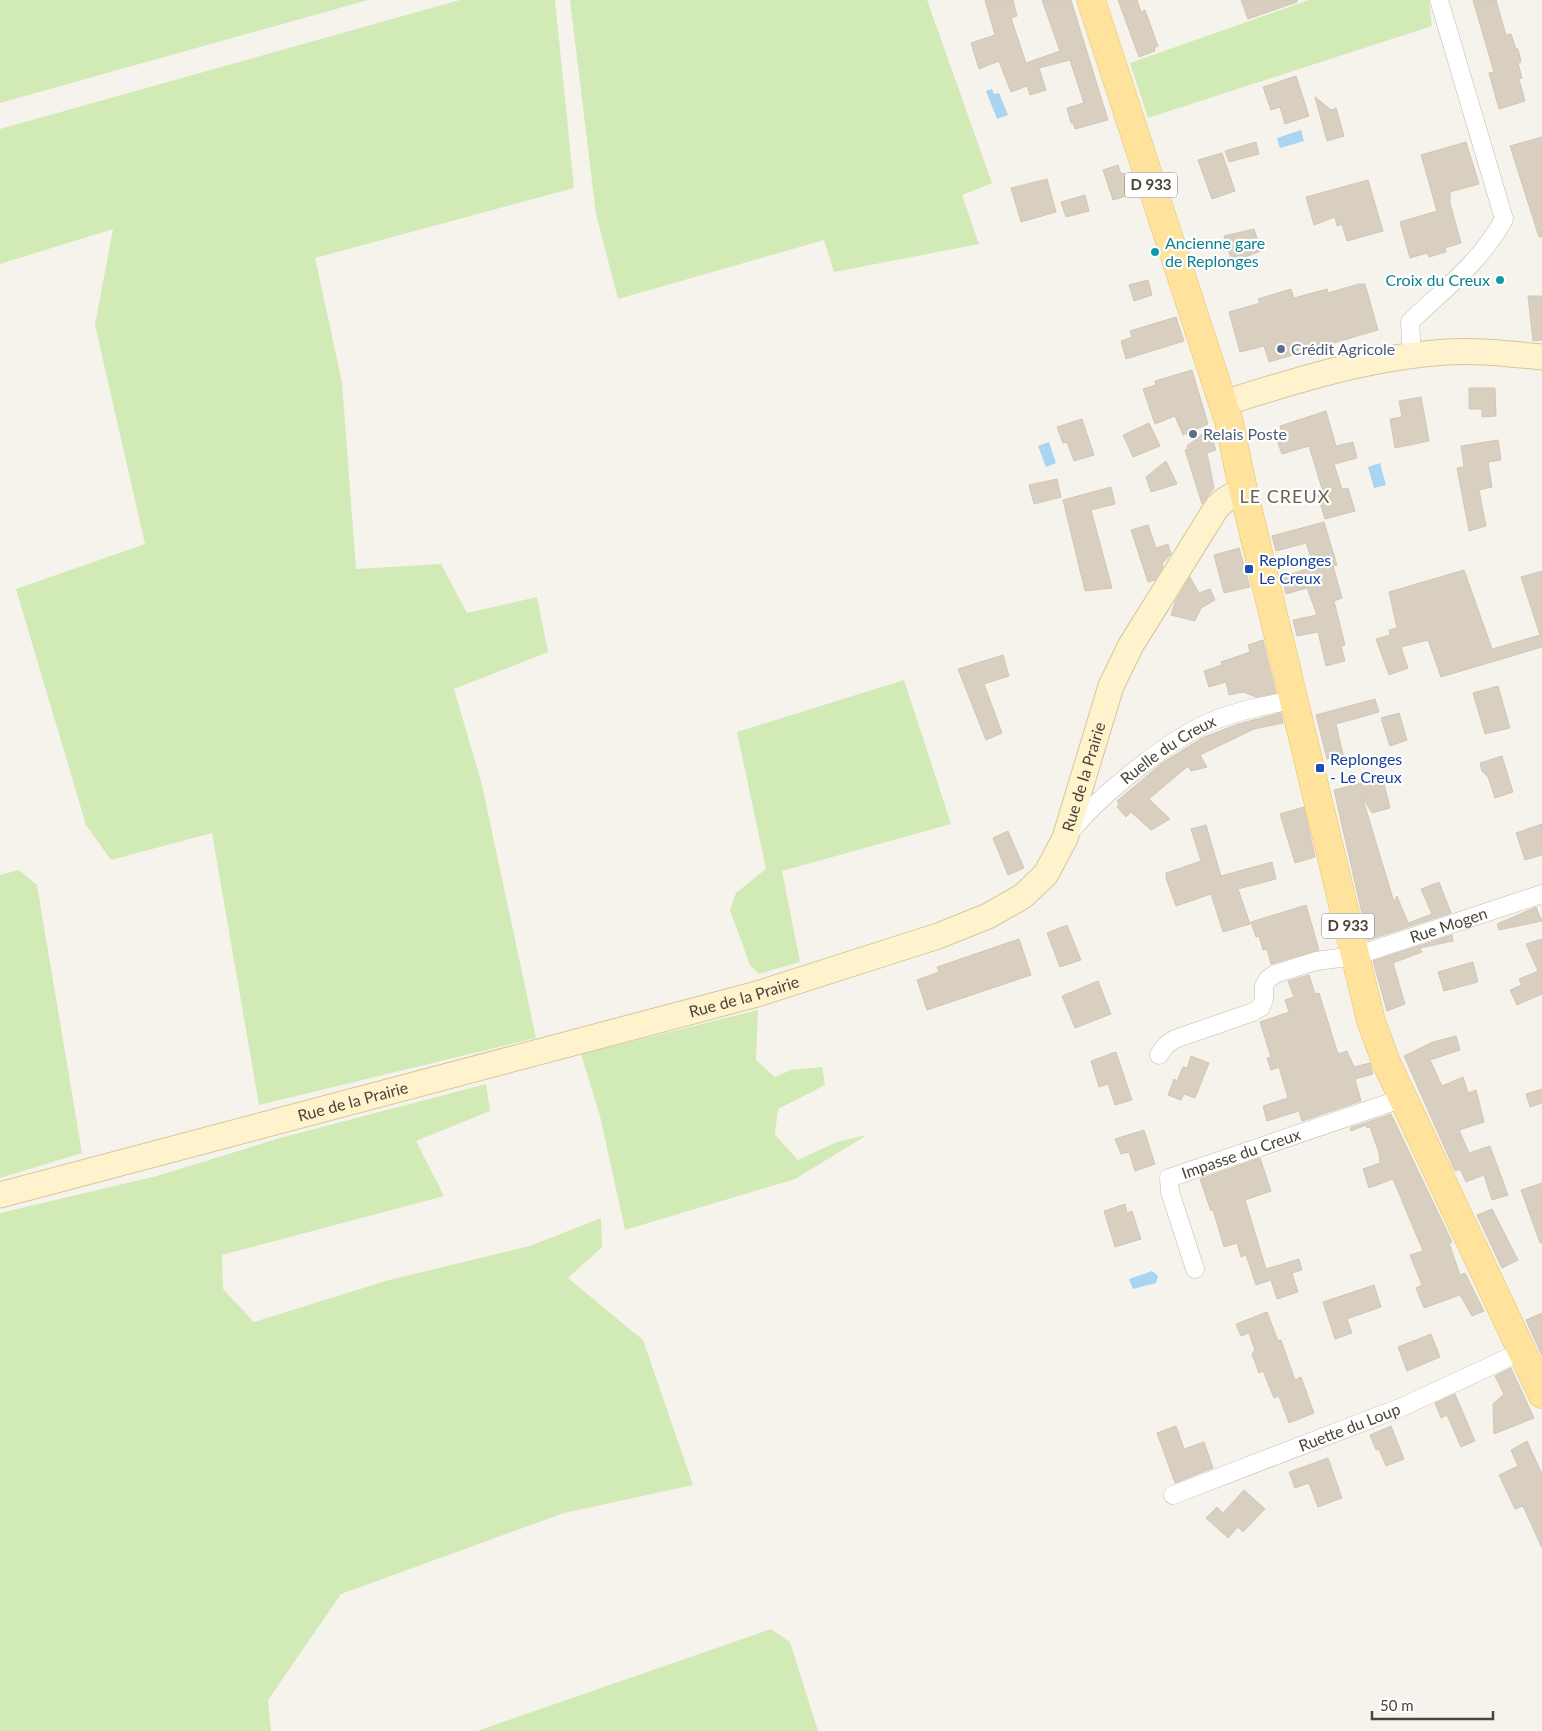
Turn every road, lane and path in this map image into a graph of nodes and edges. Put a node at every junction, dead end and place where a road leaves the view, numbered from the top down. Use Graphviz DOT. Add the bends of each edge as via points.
graph roads {
  1 [pos="1091,0"];
  2 [pos="1439,0"];
  3 [pos="1412,356"];
  4 [pos="1542,357"];
  5 [pos="1224,403"];
  6 [pos="1243,489"];
  7 [pos="1294,700"];
  8 [pos="1085,774"];
  9 [pos="1108,793"];
  10 [pos="1065,838"];
  11 [pos="1542,894"];
  12 [pos="1355,956"];
  13 [pos="1159,1055"];
  14 [pos="1404,1098"];
  15 [pos="0,1195"];
  16 [pos="1196,1270"];
  17 [pos="1522,1351"];
  18 [pos="1542,1394"];
  19 [pos="1173,1495"];
  1 -- 5 [label="main road, D 933"];
  2 -- 3 [label="street" via="1504,219 1492,242 1470,267 1410,322"];
  3 -- 4 [label="street" via="1470,352"];
  3 -- 5 [label="street" via="1310,375"];
  5 -- 6 [label="main road, D 933"];
  6 -- 7 [label="main road, D 933"];
  6 -- 8 [label="street, Rue de la Prairie" via="1217,508 1131,645 1111,686"];
  7 -- 9 [label="street, Ruelle du Creux" via="1230,714 1191,731"];
  7 -- 12 [label="main road, D 933"];
  8 -- 9 [label="street"];
  8 -- 10 [label="street, Rue de la Prairie"];
  9 -- 10 [label="street, Ruelle du Creux"];
  10 -- 15 [label="street, Rue de la Prairie" via="1046,874 1023,896 988,916 938,936 758,994"];
  11 -- 12 [label="street, Rue Mogen"];
  12 -- 13 [label="street, Rue Mogen" via="1316,961 1275,974 1268,979 1264,986 1264,999 1253,1012 1175,1039"];
  12 -- 14 [label="main road, D 933" via="1371,1021"];
  14 -- 16 [label="street, Impasse du Creux" via="1169,1178 1170,1192"];
  14 -- 17 [label="main road, D 933"];
  17 -- 18 [label="main road, D 933"];
  17 -- 19 [label="street, Ruette du Loup" via="1402,1407"];
}
